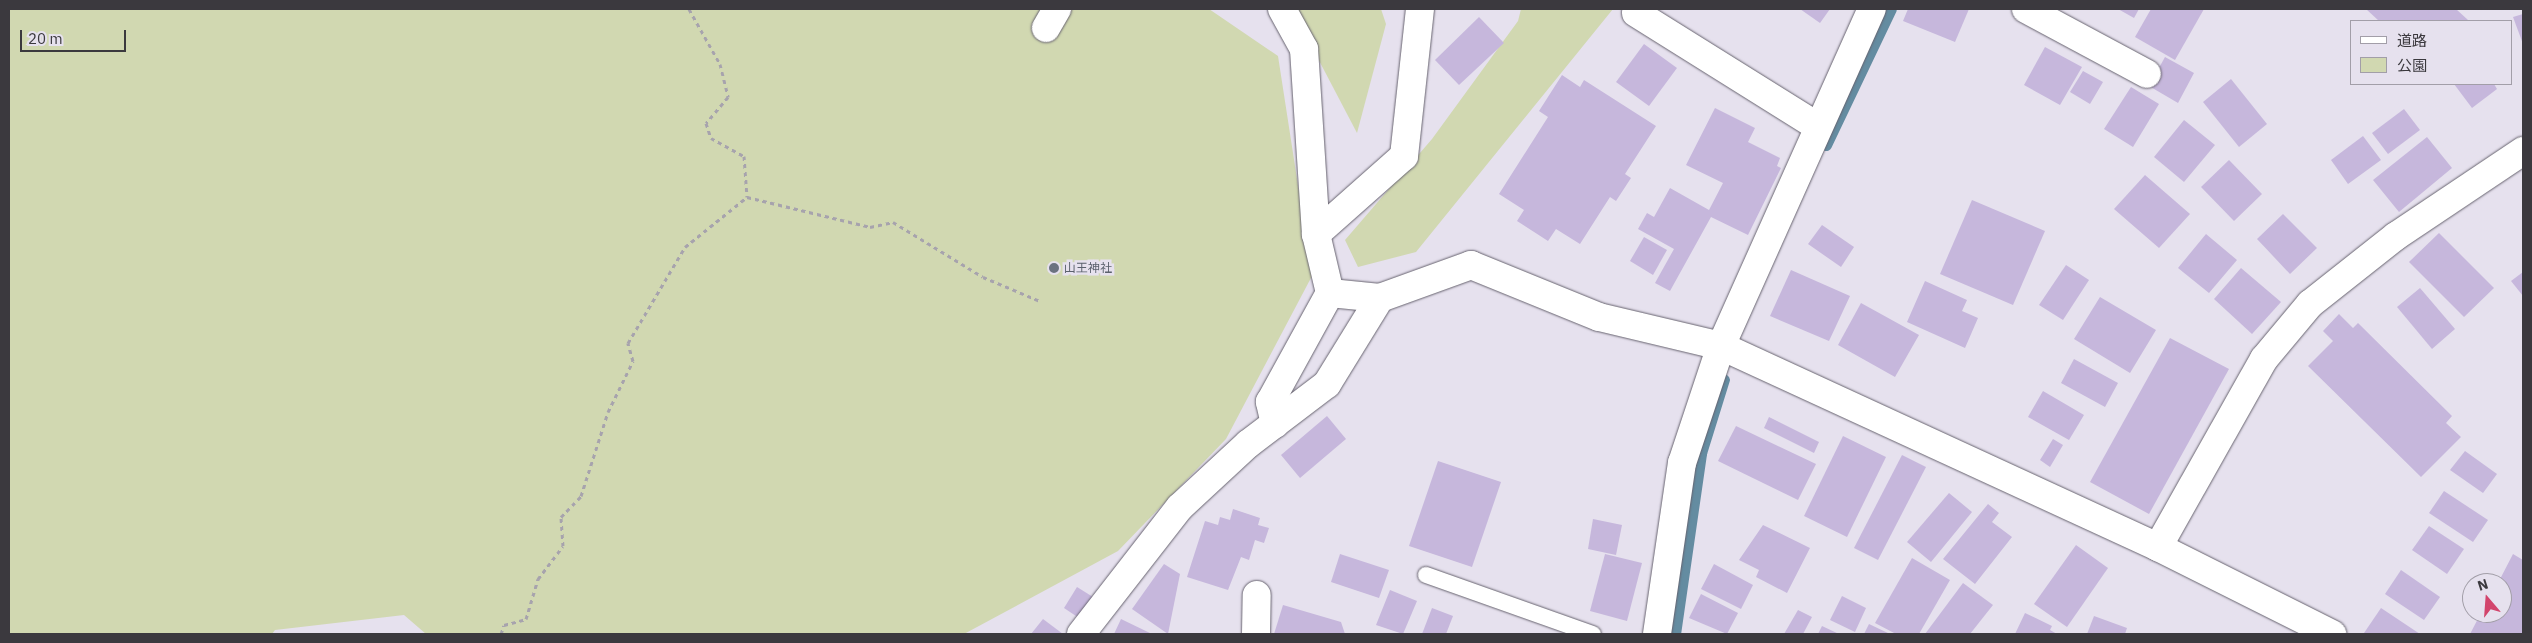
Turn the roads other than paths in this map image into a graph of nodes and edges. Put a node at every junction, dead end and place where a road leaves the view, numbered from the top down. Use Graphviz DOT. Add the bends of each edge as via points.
graph roads {
  1 [pos="1282,9"];
  2 [pos="1420,9"];
  3 [pos="1872,9"];
  4 [pos="2026,9"];
  5 [pos="1636,13"];
  6 [pos="2147,74"];
  7 [pos="1817,126"];
  8 [pos="2523,150"];
  9 [pos="1316,234"];
  10 [pos="1330,293"];
  11 [pos="1380,298"];
  12 [pos="1720,346"];
  13 [pos="1275,424"];
  14 [pos="2158,547"];
  15 [pos="1426,575"];
  16 [pos="1257,595"];
  17 [pos="1081,634"];
  18 [pos="1256,634"];
  19 [pos="1593,634"];
  20 [pos="1657,634"];
  21 [pos="2332,634"];
  1 -- 9 [label="street" via="1304,49"];
  2 -- 9 [label="street" via="1404,156"];
  3 -- 7 [label="street"];
  4 -- 6 [label="street"];
  5 -- 7 [label="street"];
  7 -- 12 [label="street"];
  8 -- 14 [label="street" via="2396,236 2310,304 2264,358"];
  9 -- 10 [label="street"];
  10 -- 11 [label="street"];
  10 -- 13 [label="street" via="1270,402"];
  11 -- 12 [label="street" via="1471,265 1599,317"];
  11 -- 13 [label="street" via="1327,384"];
  12 -- 14 [label="street"];
  12 -- 20 [label="street" via="1682,463"];
  13 -- 17 [label="street" via="1180,507"];
  14 -- 21 [label="street"];
  15 -- 19 [label="lane"];
  16 -- 18 [label="street"];
}
